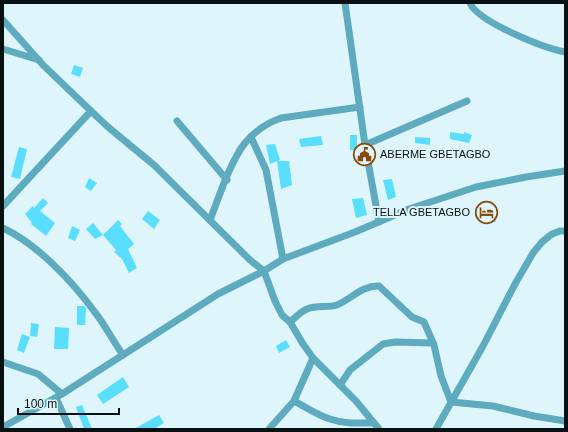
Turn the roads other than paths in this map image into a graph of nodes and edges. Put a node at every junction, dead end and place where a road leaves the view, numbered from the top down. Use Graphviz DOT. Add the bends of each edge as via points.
graph roads {
  1 [pos="345,3"];
  2 [pos="470,3"];
  3 [pos="3,20"];
  4 [pos="3,49"];
  5 [pos="565,52"];
  6 [pos="39,60"];
  7 [pos="468,101"];
  8 [pos="360,107"];
  9 [pos="91,111"];
  10 [pos="177,121"];
  11 [pos="251,137"];
  12 [pos="365,145"];
  13 [pos="565,171"];
  14 [pos="226,180"];
  15 [pos="3,206"];
  16 [pos="210,220"];
  17 [pos="379,222"];
  18 [pos="3,228"];
  19 [pos="565,232"];
  20 [pos="284,259"];
  21 [pos="264,271"];
  22 [pos="290,322"];
  23 [pos="433,343"];
  24 [pos="123,355"];
  25 [pos="313,358"];
  26 [pos="3,362"];
  27 [pos="340,385"];
  28 [pos="59,396"];
  29 [pos="294,401"];
  30 [pos="451,402"];
  31 [pos="565,421"];
  32 [pos="374,423"];
  33 [pos="3,427"];
  34 [pos="70,429"];
  35 [pos="269,429"];
  36 [pos="379,429"];
  37 [pos="436,429"];
  1 -- 8 [label="street"];
  2 -- 5 [label="street" via="488,19 524,39"];
  3 -- 6 [label="street"];
  4 -- 6 [label="street"];
  6 -- 9 [label="street"];
  7 -- 12 [label="street"];
  8 -- 11 [label="street" via="281,118 271,121"];
  8 -- 12 [label="street"];
  9 -- 15 [label="street"];
  9 -- 16 [label="street" via="154,165"];
  10 -- 14 [label="street"];
  11 -- 14 [label="street" via="237,156"];
  11 -- 20 [label="street" via="266,170"];
  12 -- 17 [label="street"];
  13 -- 17 [label="street" via="476,187 409,209"];
  14 -- 16 [label="street"];
  16 -- 21 [label="street"];
  17 -- 20 [label="street"];
  18 -- 24 [label="street" via="42,255 68,281 95,311"];
  19 -- 30 [label="street" via="552,234 533,253"];
  20 -- 21 [label="street"];
  21 -- 22 [label="street" via="278,308"];
  21 -- 24 [label="street" via="218,294"];
  22 -- 23 [label="street" via="305,310 332,306 367,288 379,286 412,316 424,322"];
  22 -- 25 [label="street"];
  23 -- 27 [label="street" via="383,344 350,370"];
  23 -- 30 [label="street"];
  24 -- 28 [label="street"];
  25 -- 27 [label="street"];
  25 -- 29 [label="street"];
  26 -- 28 [label="street" via="38,374"];
  27 -- 32 [label="street"];
  28 -- 33 [label="street"];
  28 -- 34 [label="street"];
  29 -- 32 [label="street" via="331,420"];
  29 -- 35 [label="street"];
  30 -- 31 [label="street" via="493,406"];
  30 -- 37 [label="street"];
  32 -- 36 [label="street"];
}
